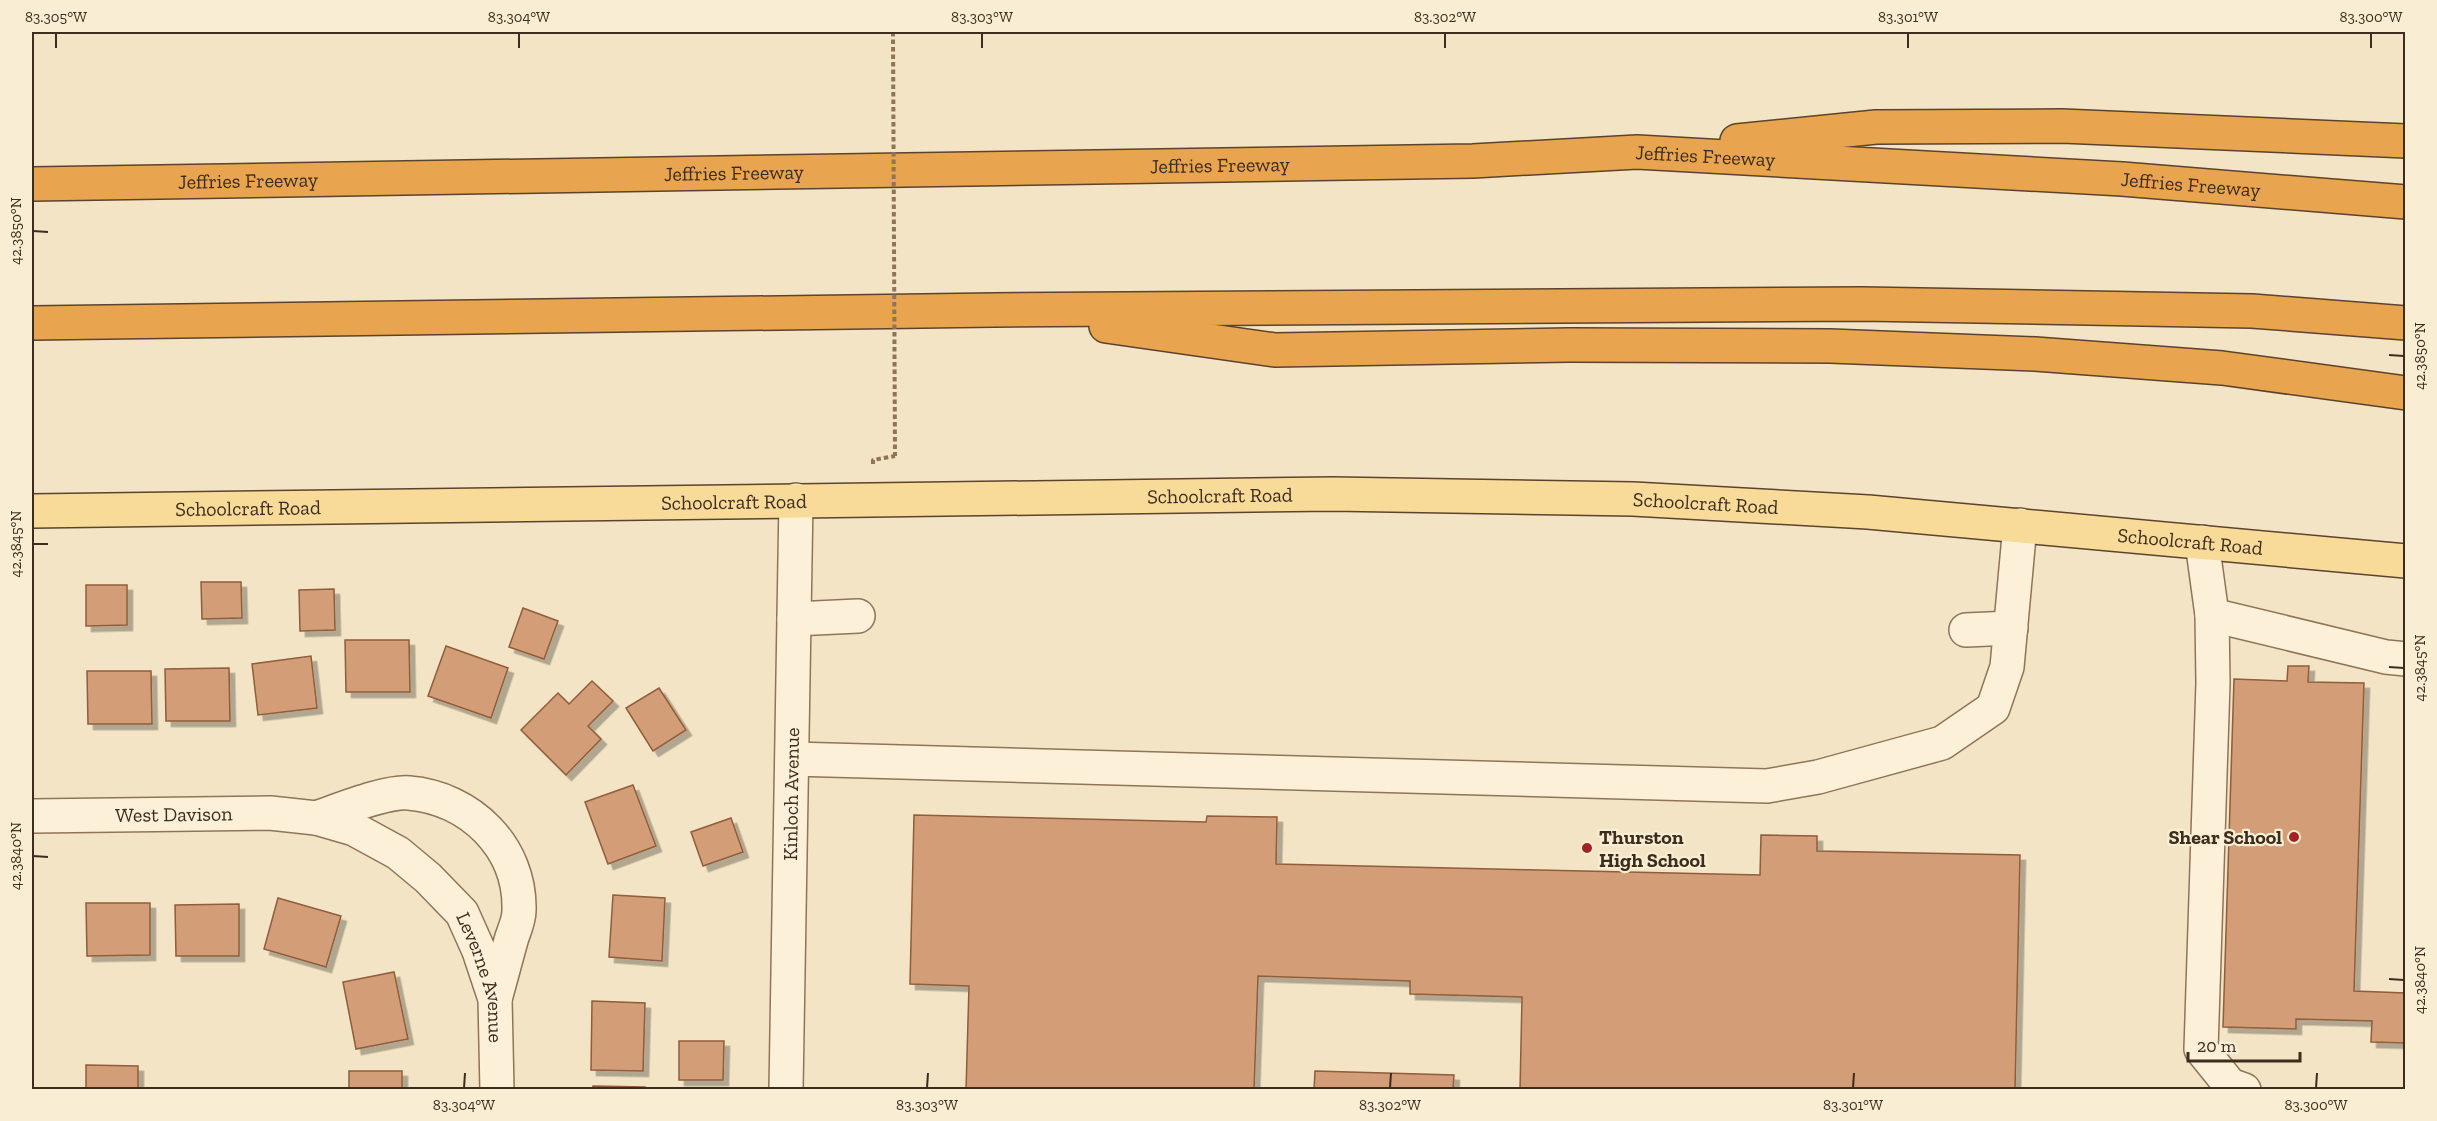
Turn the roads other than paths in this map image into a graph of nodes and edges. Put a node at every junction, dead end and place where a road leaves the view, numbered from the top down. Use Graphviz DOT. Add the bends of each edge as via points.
graph roads {
  1 [pos="2406,141"];
  2 [pos="1637,152"];
  3 [pos="32,184"];
  4 [pos="2406,202"];
  5 [pos="994,310"];
  6 [pos="115,322"];
  7 [pos="32,323"];
  8 [pos="2406,323"];
  9 [pos="32,334"];
  10 [pos="2406,393"];
  11 [pos="796,500"];
  12 [pos="32,511"];
  13 [pos="2020,525"];
  14 [pos="2202,542"];
  15 [pos="2406,561"];
  16 [pos="2212,615"];
  17 [pos="858,616"];
  18 [pos="794,619"];
  19 [pos="2011,628"];
  20 [pos="1966,630"];
  21 [pos="2406,659"];
  22 [pos="792,759"];
  23 [pos="32,816"];
  24 [pos="316,818"];
  25 [pos="428,878"];
  26 [pos="495,999"];
  27 [pos="497,1089"];
  28 [pos="786,1089"];
  29 [pos="2244,1089"];
  1 -- 2 [label="highway" via="2062,126 1876,127"];
  2 -- 3 [label="highway, Jeffries Freeway" via="1473,161"];
  2 -- 4 [label="highway, Jeffries Freeway" via="2122,179"];
  5 -- 6 [label="highway"];
  5 -- 8 [label="highway" via="1863,304 2252,311"];
  5 -- 10 [label="highway" via="1275,350 1581,345 1830,346 2001,352 2222,368"];
  6 -- 7 [label="highway"];
  6 -- 9 [label="highway"];
  11 -- 12 [label="main road, Schoolcraft Road"];
  11 -- 13 [label="main road, Schoolcraft Road" via="1333,494 1621,499 1868,512"];
  11 -- 18 [label="street, Kinloch Avenue"];
  13 -- 14 [label="main road, Schoolcraft Road"];
  13 -- 19 [label="street"];
  14 -- 15 [label="main road, Schoolcraft Road"];
  14 -- 16 [label="street"];
  16 -- 21 [label="street"];
  16 -- 29 [label="street" via="2201,1050 2230,1085"];
  17 -- 18 [label="street"];
  18 -- 22 [label="street, Kinloch Avenue"];
  19 -- 20 [label="street"];
  19 -- 22 [label="street" via="2007,666 1993,708 1942,743 1818,777 1767,786"];
  22 -- 28 [label="street, Kinloch Avenue"];
  23 -- 24 [label="street, West Davison" via="270,813"];
  24 -- 25 [label="street, West Davison" via="363,834 398,853"];
  24 -- 26 [label="street, West Davison" via="407,792 446,800 471,813 490,832 510,864 520,913"];
  25 -- 26 [label="street, Leverne Avenue" via="462,913"];
  26 -- 27 [label="street, Leverne Avenue"];
}
